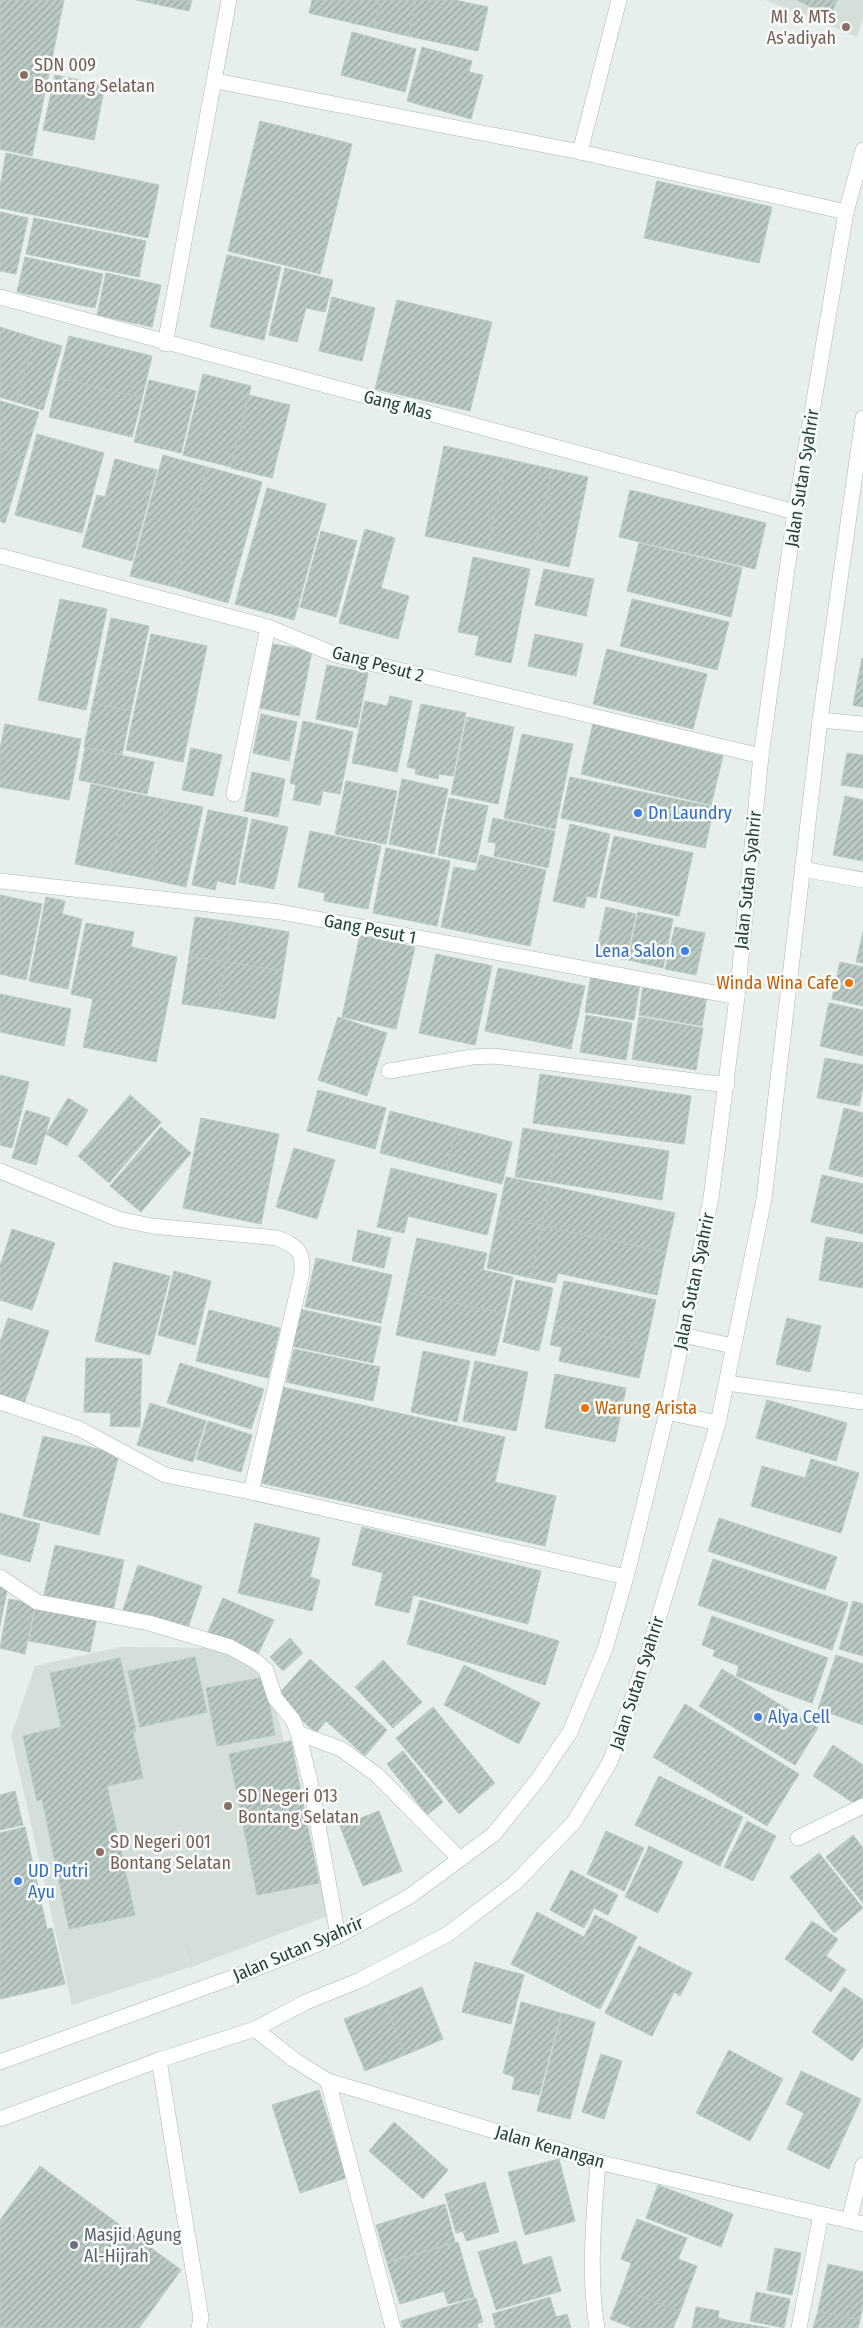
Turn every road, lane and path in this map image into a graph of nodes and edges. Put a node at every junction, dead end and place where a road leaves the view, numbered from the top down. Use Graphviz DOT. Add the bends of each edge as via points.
graph roads {
  1 [pos="229,0"];
  2 [pos="618,0"];
  3 [pos="216,81"];
  4 [pos="863,150"];
  5 [pos="580,152"];
  6 [pos="846,212"];
  7 [pos="0,297"];
  8 [pos="165,344"];
  9 [pos="863,418"];
  10 [pos="795,512"];
  11 [pos="0,556"];
  12 [pos="268,627"];
  13 [pos="820,720"];
  14 [pos="863,724"];
  15 [pos="761,756"];
  16 [pos="234,794"];
  17 [pos="802,869"];
  18 [pos="863,880"];
  19 [pos="0,881"];
  20 [pos="737,997"];
  21 [pos="389,1071"];
  22 [pos="727,1085"];
  23 [pos="0,1171"];
  24 [pos="682,1335"];
  25 [pos="733,1346"];
  26 [pos="727,1384"];
  27 [pos="0,1402"];
  28 [pos="863,1402"];
  29 [pos="667,1412"];
  30 [pos="718,1423"];
  31 [pos="251,1492"];
  32 [pos="0,1577"];
  33 [pos="626,1577"];
  34 [pos="298,1733"];
  35 [pos="863,1806"];
  36 [pos="798,1838"];
  37 [pos="460,1859"];
  38 [pos="338,1936"];
  39 [pos="255,2029"];
  40 [pos="159,2060"];
  41 [pos="0,2062"];
  42 [pos="328,2081"];
  43 [pos="0,2119"];
  44 [pos="598,2162"];
  45 [pos="863,2165"];
  46 [pos="821,2215"];
  47 [pos="856,2222"];
  48 [pos="199,2328"];
  49 [pos="393,2328"];
  50 [pos="597,2328"];
  51 [pos="799,2328"];
  1 -- 3 [label="street"];
  2 -- 5 [label="street"];
  3 -- 5 [label="street"];
  3 -- 8 [label="street"];
  4 -- 6 [label="street, Jalan Sutan Syahrir"];
  5 -- 6 [label="street"];
  6 -- 10 [label="street, Jalan Sutan Syahrir"];
  7 -- 8 [label="street, Gang Mas"];
  8 -- 10 [label="street, Gang Mas"];
  9 -- 13 [label="street, Jalan Sutan Syahrir"];
  10 -- 15 [label="street, Jalan Sutan Syahrir"];
  11 -- 12 [label="street, Gang Pesut 2"];
  12 -- 15 [label="street, Gang Pesut 2" via="336,655"];
  12 -- 16 [label="street"];
  13 -- 14 [label="street"];
  13 -- 17 [label="street, Jalan Sutan Syahrir"];
  15 -- 20 [label="street, Jalan Sutan Syahrir"];
  17 -- 18 [label="street"];
  17 -- 25 [label="street, Jalan Sutan Syahrir" via="764,1198"];
  19 -- 20 [label="street, Gang Pesut 1" via="280,912"];
  20 -- 22 [label="street, Jalan Sutan Syahrir"];
  21 -- 22 [label="street" via="494,1056"];
  22 -- 24 [label="street, Jalan Sutan Syahrir" via="711,1198"];
  23 -- 31 [label="street" via="118,1219 152,1226 277,1238 295,1246 303,1258 302,1274"];
  24 -- 25 [label="street"];
  24 -- 29 [label="street, Jalan Sutan Syahrir"];
  25 -- 26 [label="street, Jalan Sutan Syahrir"];
  26 -- 28 [label="street"];
  26 -- 30 [label="street, Jalan Sutan Syahrir"];
  27 -- 31 [label="street" via="80,1429 165,1475"];
  29 -- 30 [label="street"];
  29 -- 33 [label="street, Jalan Sutan Syahrir"];
  30 -- 39 [label="street, Jalan Sutan Syahrir" via="645,1662 610,1762 574,1822 516,1882 448,1934"];
  31 -- 33 [label="street"];
  32 -- 34 [label="street" via="37,1602 149,1623 230,1647 266,1670 274,1698 293,1720"];
  33 -- 37 [label="street, Jalan Sutan Syahrir" via="605,1649 570,1732 539,1778 494,1834"];
  34 -- 37 [label="street" via="341,1750 377,1775"];
  34 -- 38 [label="street"];
  35 -- 36 [label="street"];
  37 -- 38 [label="street, Jalan Sutan Syahrir" via="410,1896"];
  38 -- 41 [label="street, Jalan Sutan Syahrir"];
  39 -- 40 [label="street, Jalan Sutan Syahrir"];
  39 -- 42 [label="street, Jalan Kenangan"];
  40 -- 43 [label="street, Jalan Sutan Syahrir"];
  40 -- 48 [label="street" via="202,2318"];
  42 -- 44 [label="street, Jalan Kenangan"];
  42 -- 49 [label="street"];
  44 -- 46 [label="street, Jalan Kenangan"];
  44 -- 50 [label="street" via="592,2246 593,2305"];
  45 -- 47 [label="street"];
  46 -- 47 [label="street, Jalan Kenangan"];
  46 -- 51 [label="street"];
}
